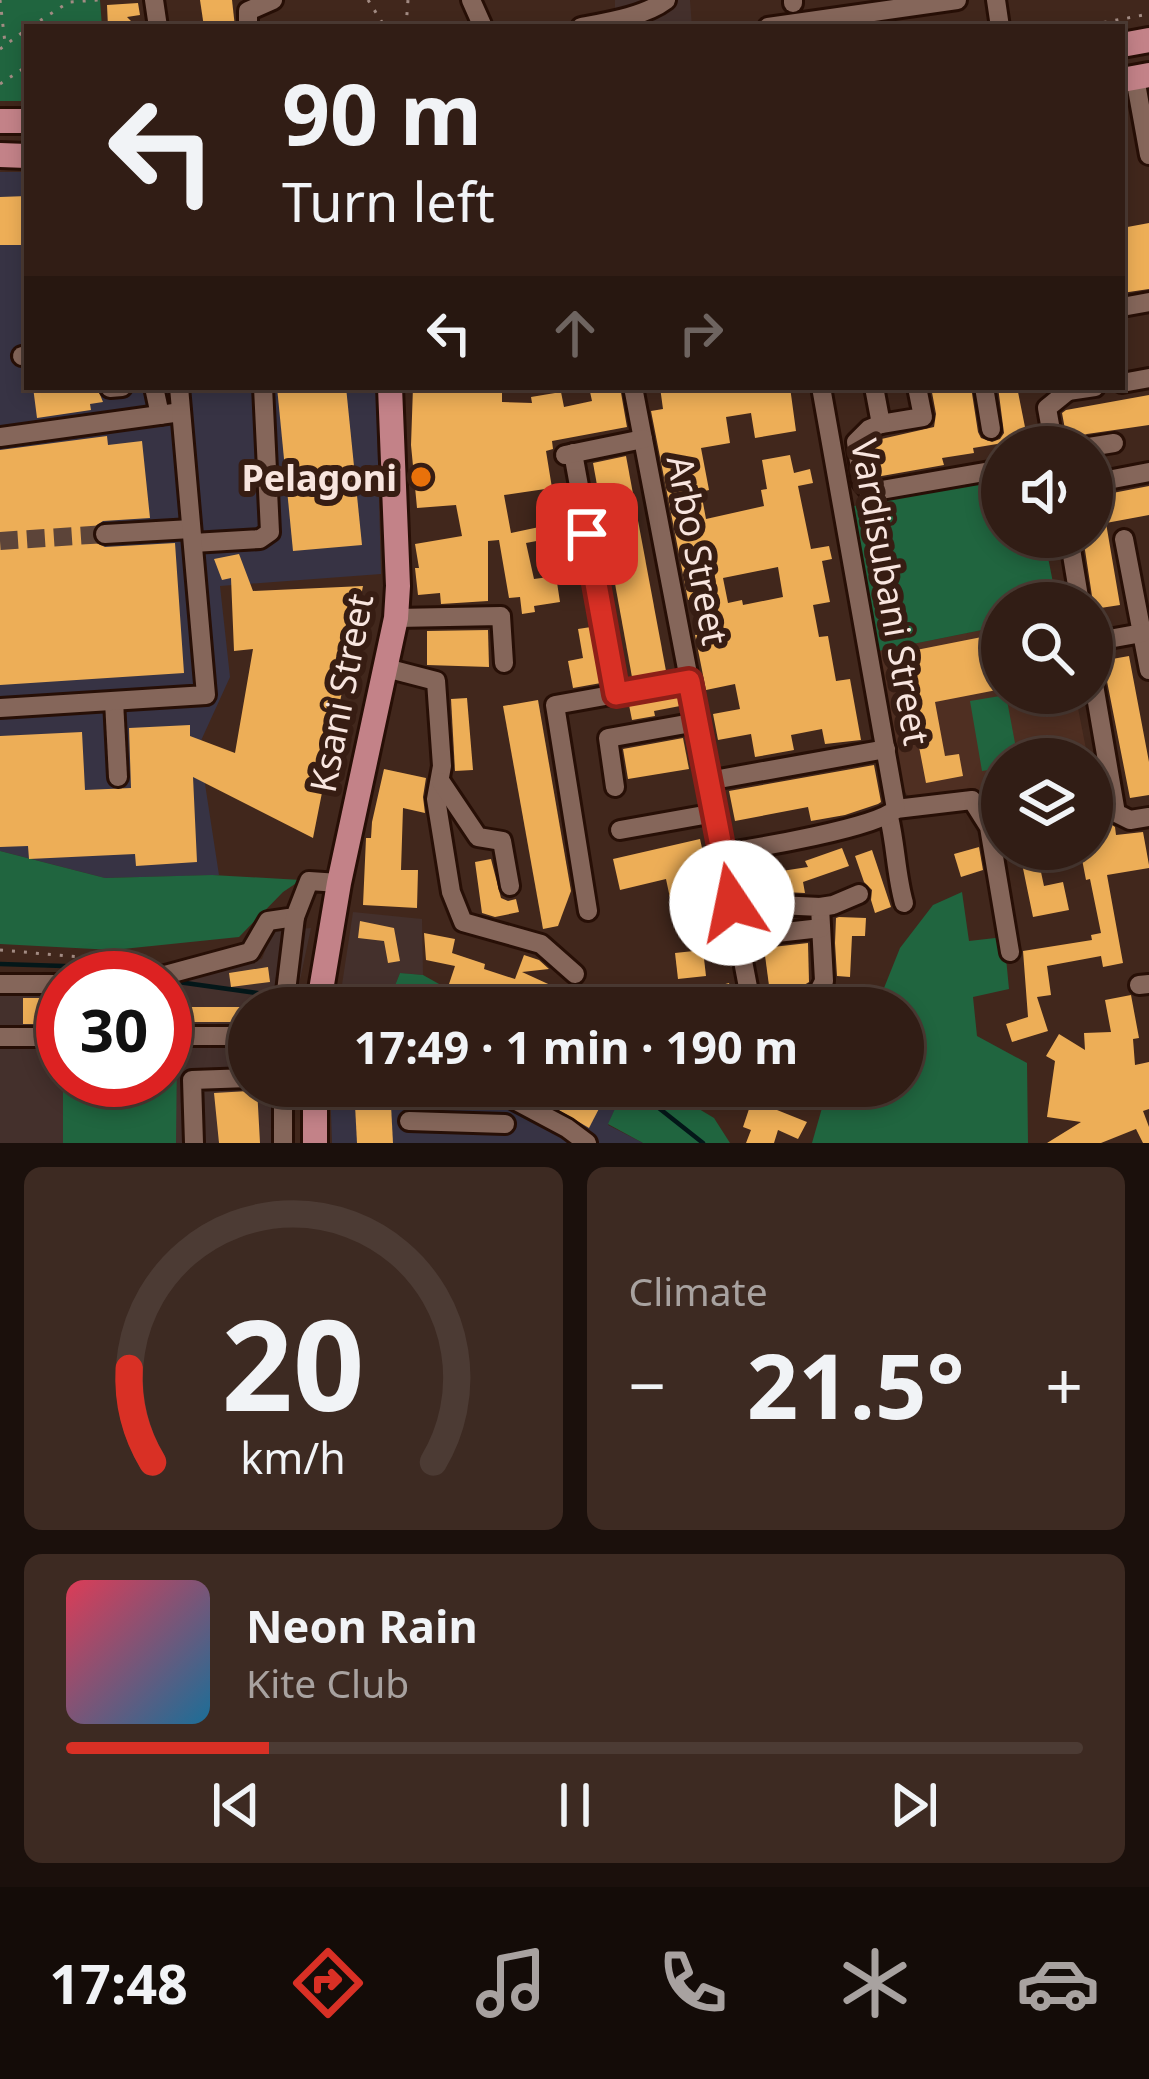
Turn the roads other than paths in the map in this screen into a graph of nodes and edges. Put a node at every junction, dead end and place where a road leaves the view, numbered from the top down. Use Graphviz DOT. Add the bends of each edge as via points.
graph roads {
  1 [pos="273,0"];
  2 [pos="666,0"];
  3 [pos="957,0"];
  4 [pos="613,10"];
  5 [pos="248,24"];
  6 [pos="790,24"];
  7 [pos="1136,78"];
  8 [pos="1149,154"];
  9 [pos="155,390"];
  10 [pos="179,390"];
  11 [pos="263,390"];
  12 [pos="390,390"];
  13 [pos="634,390"];
  14 [pos="822,390"];
  15 [pos="875,390"];
  16 [pos="918,390"];
  17 [pos="985,390"];
  18 [pos="1066,390"];
  19 [pos="181,412"];
  20 [pos="160,416"];
  21 [pos="881,424"];
  22 [pos="991,426"];
  23 [pos="1050,426"];
  24 [pos="0,437"];
  25 [pos="643,439"];
  26 [pos="1149,472"];
  27 [pos="981,473"];
  28 [pos="1113,480"];
  29 [pos="105,534"];
  30 [pos="192,536"];
  31 [pos="1124,539"];
  32 [pos="1142,593"];
  33 [pos="395,618"];
  34 [pos="1142,633"];
  35 [pos="1113,638"];
  36 [pos="504,664"];
  37 [pos="386,668"];
  38 [pos="1149,670"];
  39 [pos="689,681"];
  40 [pos="616,694"];
  41 [pos="114,701"];
  42 [pos="0,708"];
  43 [pos="1099,714"];
  44 [pos="697,722"];
  45 [pos="886,749"];
  46 [pos="118,777"];
  47 [pos="708,781"];
  48 [pos="441,782"];
  49 [pos="615,787"];
  50 [pos="715,812"];
  51 [pos="892,813"];
  52 [pos="1149,817"];
  53 [pos="620,830"];
  54 [pos="722,853"];
  55 [pos="340,883"];
  56 [pos="510,886"];
  57 [pos="859,894"];
  58 [pos="732,903"];
  59 [pos="904,903"];
  60 [pos="820,907"];
  61 [pos="589,911"];
  62 [pos="296,917"];
  63 [pos="821,928"];
  64 [pos="759,935"];
  65 [pos="1010,952"];
  66 [pos="192,963"];
  67 [pos="575,974"];
  68 [pos="0,984"];
  69 [pos="36,984"];
  70 [pos="286,987"];
  71 [pos="327,987"];
  72 [pos="748,987"];
  73 [pos="822,987"];
  74 [pos="36,1036"];
  75 [pos="192,1036"];
  76 [pos="228,1036"];
  77 [pos="0,1037"];
  78 [pos="228,1079"];
  79 [pos="283,1107"];
  80 [pos="315,1107"];
  81 [pos="527,1107"];
  82 [pos="409,1121"];
  83 [pos="501,1134"];
  84 [pos="194,1143"];
  85 [pos="283,1143"];
  86 [pos="315,1143"];
  87 [pos="587,1143"];
  1 -- 5 [label="street" via="248,11"];
  2 -- 4 [label="street"];
  3 -- 6 [label="street"];
  7 -- 8 [label="street"];
  9 -- 20 [label="street"];
  10 -- 19 [label="street"];
  11 -- 30 [label="street" via="270,532 260,539"];
  12 -- 33 [label="main road, Ksani Street"];
  13 -- 25 [label="street, Arbo Street"];
  14 -- 45 [label="street, Vardisubani Street"];
  15 -- 21 [label="street"];
  16 -- 21 [label="street" via="923,417"];
  17 -- 22 [label="street"];
  18 -- 23 [label="street" via="1047,408"];
  19 -- 20 [label="street"];
  19 -- 30 [label="street"];
  20 -- 24 [label="street"];
  21 -- 27 [label="street" via="856,442 870,492"];
  25 -- 39 [label="street, Arbo Street"];
  25 -- 40 [label="street" via="567,455"];
  26 -- 28 [label="street"];
  29 -- 30 [label="street"];
  30 -- 41 [label="street" via="206,695"];
  31 -- 32 [label="street"];
  32 -- 34 [label="street"];
  33 -- 36 [label="street" via="501,616"];
  33 -- 37 [label="main road, Ksani Street"];
  34 -- 35 [label="street"];
  34 -- 38 [label="street"];
  37 -- 48 [label="street" via="436,681"];
  37 -- 55 [label="main road, Ksani Street"];
  39 -- 40 [label="street"];
  39 -- 44 [label="street, Arbo Street"];
  40 -- 61 [label="street" via="555,706"];
  41 -- 42 [label="street"];
  41 -- 46 [label="street"];
  43 -- 52 [label="street" via="1116,813"];
  44 -- 47 [label="street, Arbo Street"];
  44 -- 49 [label="street" via="608,738"];
  45 -- 47 [label="street"];
  45 -- 51 [label="street, Vardisubani Street"];
  47 -- 50 [label="street, Arbo Street"];
  48 -- 56 [label="street" via="478,837 502,841"];
  48 -- 67 [label="street" via="443,846 463,922 541,944"];
  50 -- 53 [label="street"];
  50 -- 54 [label="street, Arbo Street"];
  51 -- 54 [label="street"];
  51 -- 59 [label="street, Vardisubani Street"];
  51 -- 65 [label="street" via="972,800 989,827"];
  54 -- 58 [label="street, Arbo Street"];
  55 -- 62 [label="street" via="309,881"];
  55 -- 71 [label="main road, Ksani Street"];
  57 -- 60 [label="street"];
  58 -- 60 [label="street"];
  58 -- 72 [label="street, Arbo Street"];
  60 -- 63 [label="street"];
  62 -- 66 [label="street" via="268,921 250,952"];
  62 -- 70 [label="street"];
  63 -- 64 [label="street"];
  63 -- 73 [label="street"];
  68 -- 69 [label="street"];
  74 -- 77 [label="street"];
  75 -- 76 [label="street"];
  78 -- 84 [label="street" via="192,1080"];
  79 -- 85 [label="street"];
  80 -- 86 [label="main road"];
  81 -- 87 [label="street"];
  82 -- 83 [label="street"];
}
